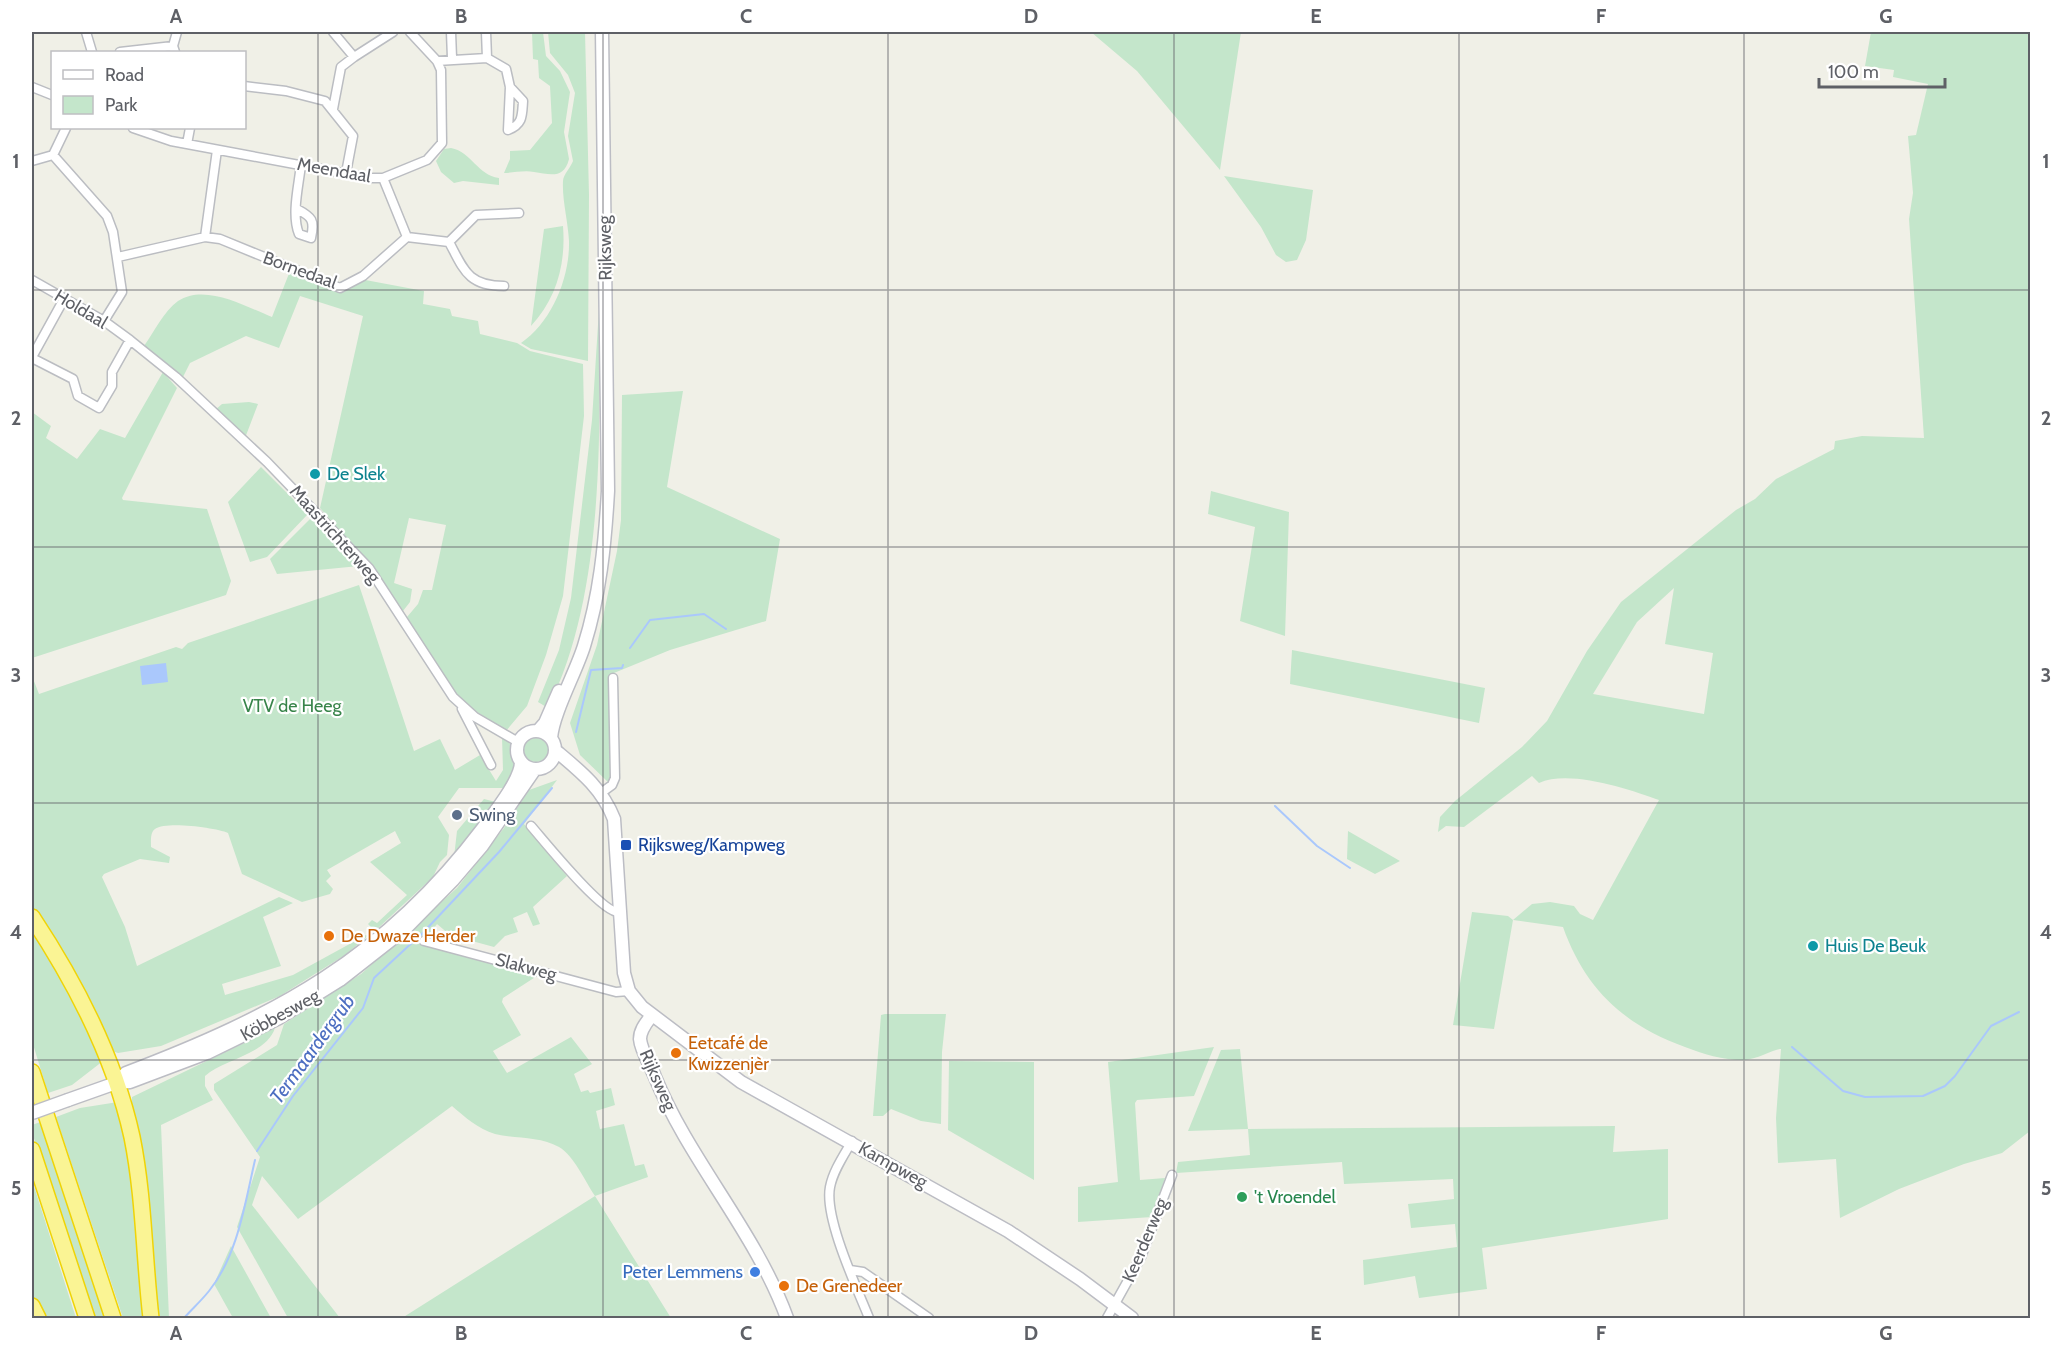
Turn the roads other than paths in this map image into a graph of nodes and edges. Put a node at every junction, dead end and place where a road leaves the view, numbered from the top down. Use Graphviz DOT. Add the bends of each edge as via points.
graph roads {
  1 [pos="86,32"];
  2 [pos="177,32"];
  3 [pos="333,32"];
  4 [pos="393,32"];
  5 [pos="410,32"];
  6 [pos="451,32"];
  7 [pos="486,32"];
  8 [pos="602,32"];
  9 [pos="174,49"];
  10 [pos="92,51"];
  11 [pos="138,51"];
  12 [pos="354,57"];
  13 [pos="452,58"];
  14 [pos="487,58"];
  15 [pos="437,61"];
  16 [pos="246,86"];
  17 [pos="32,87"];
  18 [pos="510,87"];
  19 [pos="51,95"];
  20 [pos="333,110"];
  21 [pos="66,129"];
  22 [pos="136,129"];
  23 [pos="189,129"];
  24 [pos="187,144"];
  25 [pos="217,150"];
  26 [pos="53,155"];
  27 [pos="32,161"];
  28 [pos="301,164"];
  29 [pos="346,173"];
  30 [pos="383,178"];
  31 [pos="297,209"];
  32 [pos="519,213"];
  33 [pos="205,237"];
  34 [pos="407,237"];
  35 [pos="449,242"];
  36 [pos="118,257"];
  37 [pos="32,280"];
  38 [pos="504,286"];
  39 [pos="64,298"];
  40 [pos="104,321"];
  41 [pos="130,340"];
  42 [pos="32,358"];
  43 [pos="607,465"];
  44 [pos="613,678"];
  45 [pos="459,704"];
  46 [pos="538,731"];
  47 [pos="518,742"];
  48 [pos="553,744"];
  49 [pos="521,762"];
  50 [pos="550,763"];
  51 [pos="491,765"];
  52 [pos="535,769"];
  53 [pos="590,780"];
  54 [pos="601,793"];
  55 [pos="531,826"];
  56 [pos="618,912"];
  57 [pos="32,917"];
  58 [pos="424,941"];
  59 [pos="629,992"];
  60 [pos="277,1013"];
  61 [pos="652,1014"];
  62 [pos="32,1072"];
  63 [pos="116,1083"];
  64 [pos="32,1113"];
  65 [pos="852,1141"];
  66 [pos="32,1150"];
  67 [pos="1172,1175"];
  68 [pos="850,1270"];
  69 [pos="1115,1304"];
  70 [pos="32,1306"];
  71 [pos="38,1318"];
  72 [pos="87,1318"];
  73 [pos="113,1318"];
  74 [pos="151,1318"];
  75 [pos="787,1318"];
  76 [pos="869,1318"];
  77 [pos="929,1318"];
  78 [pos="1107,1318"];
  79 [pos="1132,1318"];
  1 -- 10 [label="street"];
  2 -- 9 [label="street"];
  3 -- 12 [label="street"];
  4 -- 12 [label="street"];
  5 -- 15 [label="street"];
  6 -- 13 [label="street"];
  7 -- 14 [label="street"];
  8 -- 43 [label="main road, Rijksweg"];
  9 -- 11 [label="street"];
  12 -- 20 [label="street" via="341,67"];
  13 -- 14 [label="street"];
  13 -- 15 [label="street"];
  14 -- 18 [label="street" via="506,69"];
  15 -- 30 [label="street, Meendaal" via="441,70 442,143 427,160"];
  16 -- 20 [label="street" via="325,101"];
  17 -- 19 [label="street"];
  20 -- 29 [label="street" via="353,136"];
  21 -- 26 [label="street"];
  22 -- 24 [label="street, Meendaal"];
  23 -- 24 [label="street"];
  24 -- 25 [label="street, Meendaal"];
  25 -- 28 [label="street, Meendaal"];
  25 -- 33 [label="street"];
  26 -- 27 [label="street"];
  26 -- 36 [label="street" via="107,216"];
  28 -- 29 [label="street, Meendaal"];
  28 -- 31 [label="street"];
  29 -- 30 [label="street, Meendaal"];
  30 -- 34 [label="street"];
  32 -- 35 [label="street" via="476,215"];
  33 -- 34 [label="street, Bornedaal" via="220,238 340,288 363,276"];
  33 -- 36 [label="street, Bornedaal"];
  34 -- 35 [label="street"];
  35 -- 38 [label="street" via="472,280 486,286"];
  36 -- 40 [label="street" via="122,292"];
  37 -- 39 [label="street, Holdaal"];
  39 -- 40 [label="street, Holdaal"];
  39 -- 42 [label="street"];
  40 -- 41 [label="street, Holdaal"];
  41 -- 42 [label="street" via="112,372 112,386 99,408 78,396 73,379"];
  41 -- 45 [label="street, Maastrichterweg" via="193,393 351,547 393,602"];
  43 -- 46 [label="main road, Rijksweg" via="596,565 584,623 563,682"];
  43 -- 48 [label="main road, Rijksweg" via="606,536 597,594"];
  44 -- 54 [label="street" via="615,778"];
  45 -- 47 [label="street, Maastrichterweg"];
  45 -- 51 [label="street"];
  46 -- 47 [label="main road" via="526,733"];
  46 -- 48 [label="main road"];
  47 -- 49 [label="main road"];
  48 -- 50 [label="main road"];
  48 -- 53 [label="main road"];
  49 -- 52 [label="main road"];
  49 -- 60 [label="main road, Köbbesweg" via="519,772 486,823 420,901 354,958"];
  50 -- 52 [label="main road"];
  50 -- 53 [label="main road"];
  52 -- 60 [label="main road, Köbbesweg" via="477,852 426,908 353,971"];
  53 -- 54 [label="main road"];
  54 -- 56 [label="main road" via="615,825"];
  55 -- 56 [label="street" via="597,900"];
  56 -- 59 [label="main road"];
  57 -- 63 [label="highway" via="78,997"];
  58 -- 59 [label="street, Slakweg" via="616,992"];
  59 -- 61 [label="main road"];
  60 -- 63 [label="main road, Köbbesweg" via="207,1053 130,1082"];
  61 -- 65 [label="main road, Kampweg" via="736,1079"];
  61 -- 75 [label="main road, Rijksweg" via="640,1038 661,1091 684,1136 746,1233"];
  62 -- 73 [label="highway"];
  63 -- 64 [label="main road, Köbbesweg, bridge"];
  63 -- 74 [label="highway" via="136,1162"];
  65 -- 68 [label="street" via="830,1185 831,1213"];
  65 -- 69 [label="main road, Kampweg" via="1008,1231"];
  66 -- 72 [label="highway"];
  67 -- 69 [label="street, Keerderweg" via="1141,1257"];
  68 -- 76 [label="street"];
  68 -- 77 [label="street" via="863,1272"];
  69 -- 78 [label="street, Keerderweg"];
  69 -- 79 [label="main road, Kampweg"];
  70 -- 71 [label="highway"];
}
